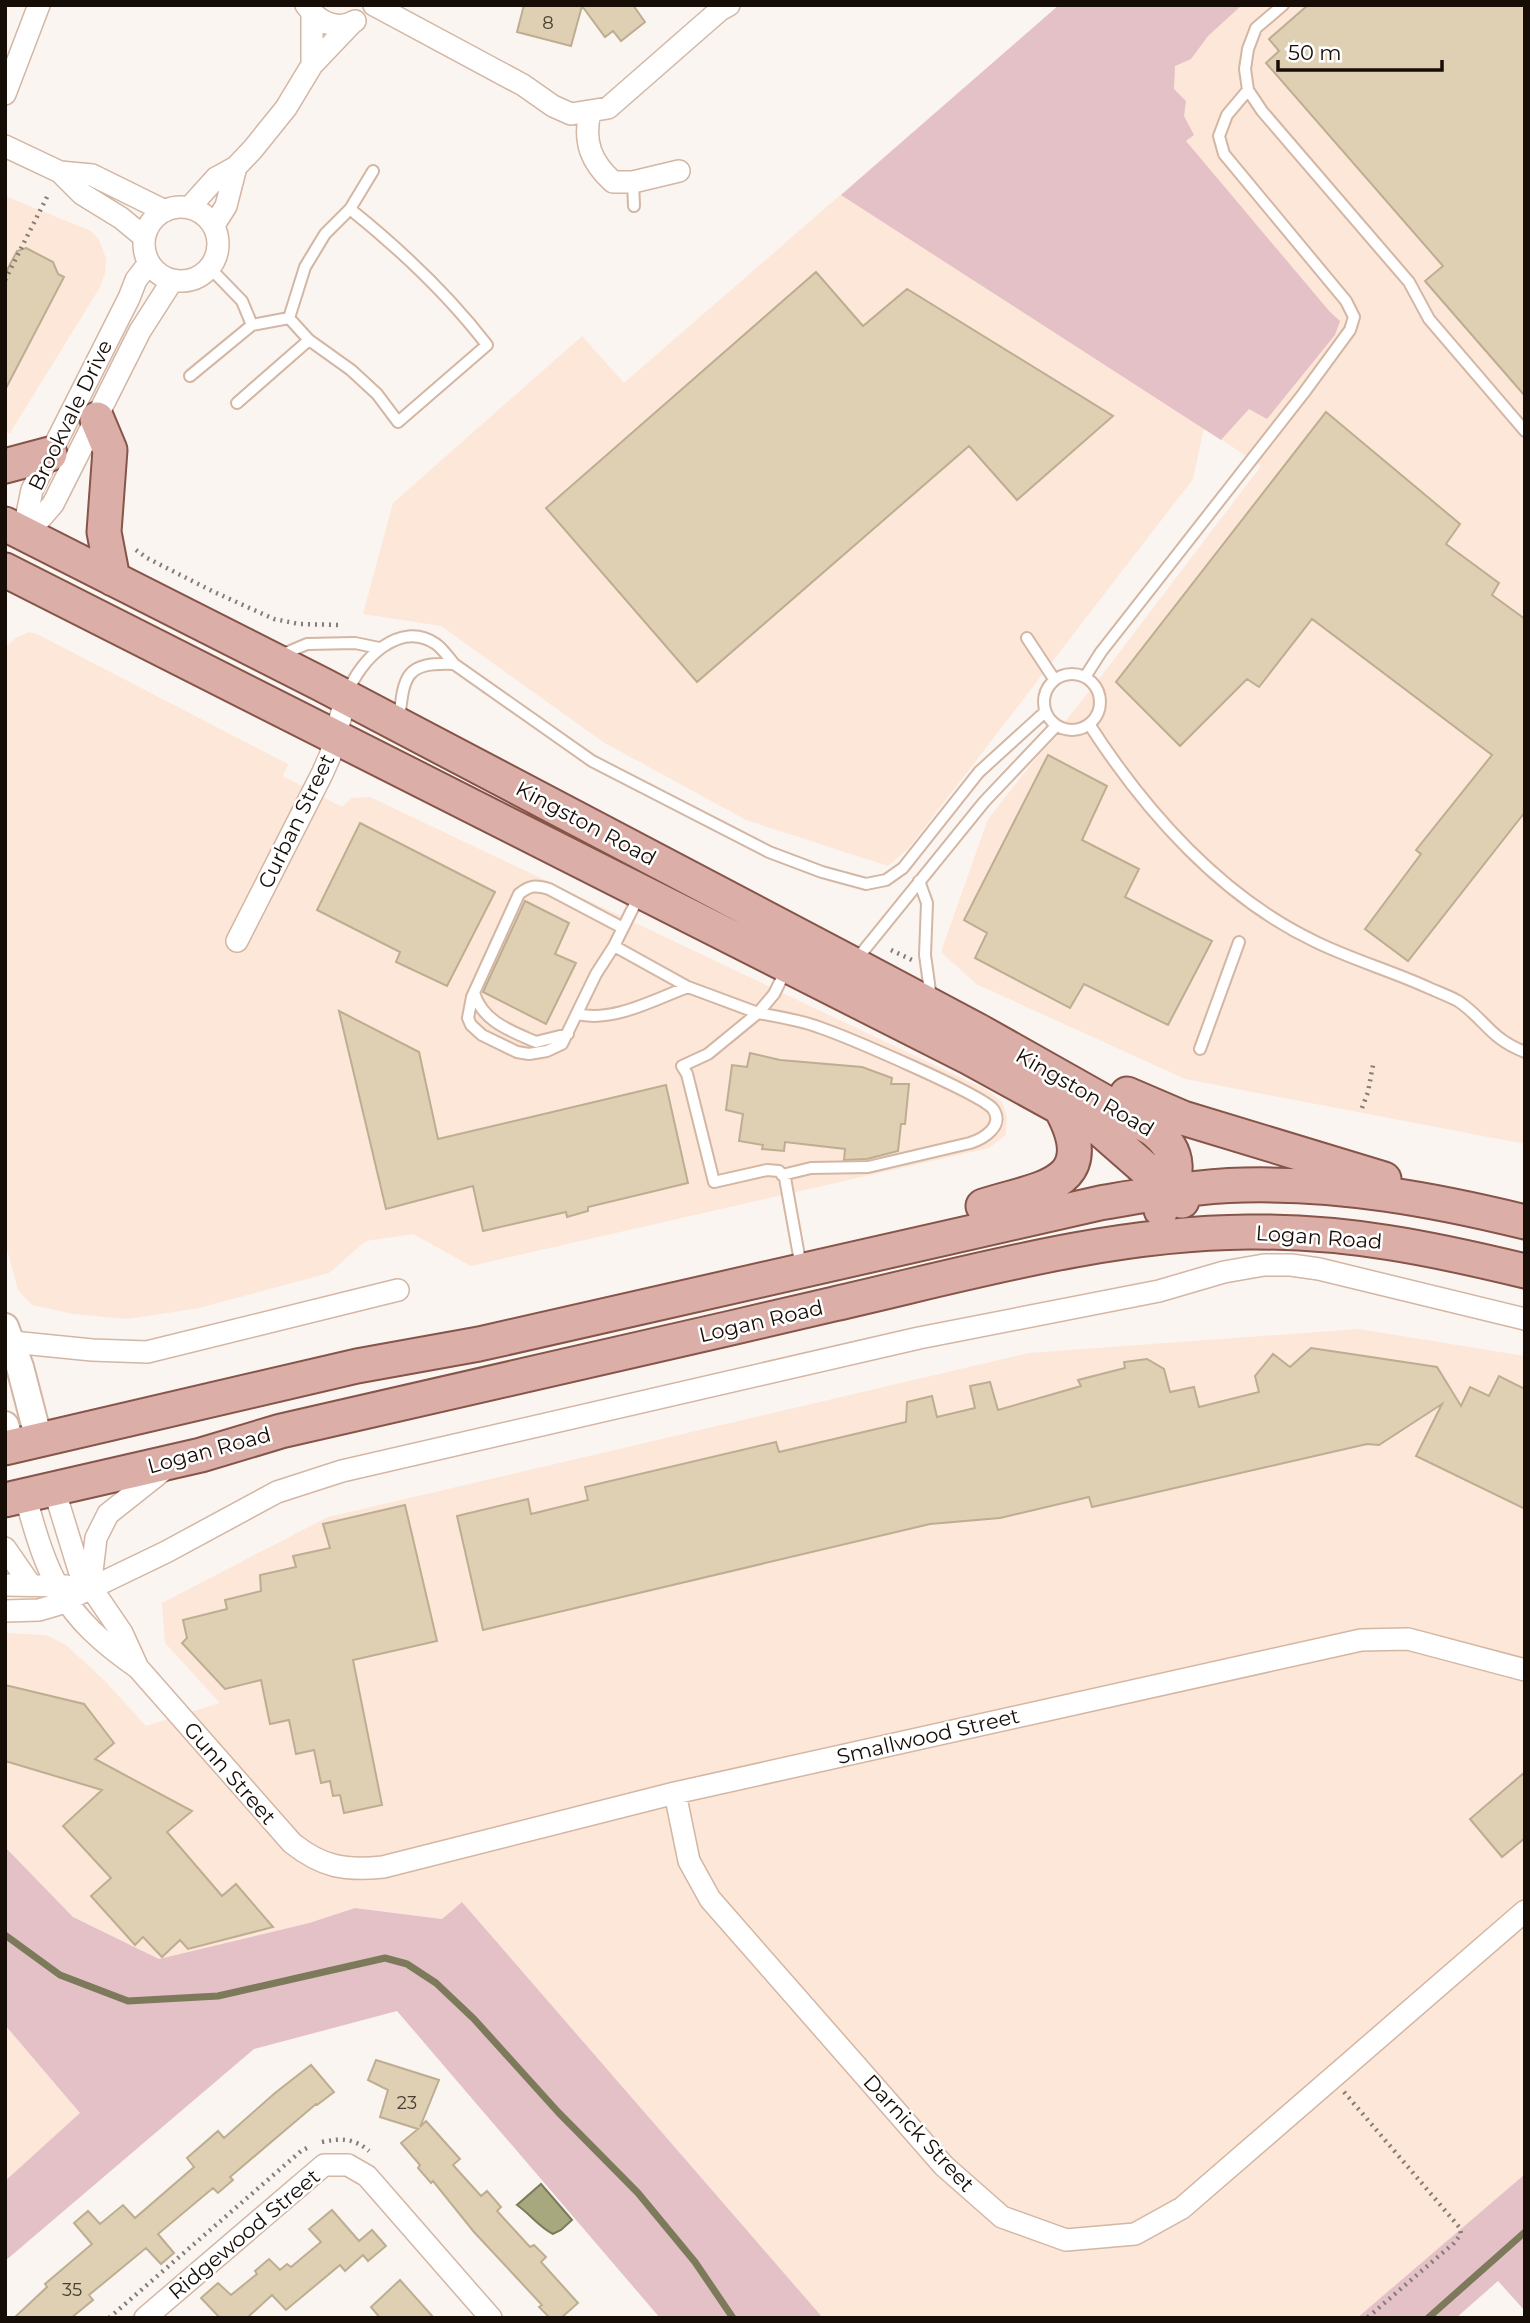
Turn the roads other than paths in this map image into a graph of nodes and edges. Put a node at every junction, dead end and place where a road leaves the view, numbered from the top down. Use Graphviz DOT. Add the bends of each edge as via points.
graph roads {
  1 [pos="39,5"];
  2 [pos="373,5"];
  3 [pos="729,5"];
  4 [pos="1283,5"];
  5 [pos="309,10"];
  6 [pos="351,24"];
  7 [pos="312,65"];
  8 [pos="1248,90"];
  9 [pos="5,94"];
  10 [pos="590,112"];
  11 [pos="5,146"];
  12 [pos="236,167"];
  13 [pos="679,171"];
  14 [pos="373,172"];
  15 [pos="60,173"];
  16 [pos="633,182"];
  17 [pos="635,206"];
  18 [pos="189,208"];
  19 [pos="350,209"];
  20 [pos="165,211"];
  21 [pos="214,225"];
  22 [pos="144,237"];
  23 [pos="149,263"];
  24 [pos="210,268"];
  25 [pos="172,281"];
  26 [pos="289,318"];
  27 [pos="252,325"];
  28 [pos="309,341"];
  29 [pos="190,376"];
  30 [pos="237,403"];
  31 [pos="97,419"];
  32 [pos="1525,430"];
  33 [pos="50,454"];
  34 [pos="5,466"];
  35 [pos="14,529"];
  36 [pos="5,570"];
  37 [pos="113,579"];
  38 [pos="1027,638"];
  39 [pos="379,648"];
  40 [pos="271,659"];
  41 [pos="454,664"];
  42 [pos="1085,677"];
  43 [pos="1054,679"];
  44 [pos="346,697"];
  45 [pos="1045,712"];
  46 [pos="398,724"];
  47 [pos="1089,724"];
  48 [pos="1056,726"];
  49 [pos="335,738"];
  50 [pos="919,881"];
  51 [pos="641,892"];
  52 [pos="623,928"];
  53 [pos="237,941"];
  54 [pos="1239,942"];
  55 [pos="614,946"];
  56 [pos="789,965"];
  57 [pos="843,976"];
  58 [pos="688,987"];
  59 [pos="474,993"];
  60 [pos="933,1006"];
  61 [pos="758,1013"];
  62 [pos="577,1014"];
  63 [pos="568,1034"];
  64 [pos="1200,1049"];
  65 [pos="1525,1052"];
  66 [pos="965,1064"];
  67 [pos="1059,1107"];
  68 [pos="782,1175"];
  69 [pos="1170,1191"];
  70 [pos="1446,1203"];
  71 [pos="1525,1222"];
  72 [pos="1244,1232"];
  73 [pos="1139,1240"];
  74 [pos="924,1242"];
  75 [pos="802,1269"];
  76 [pos="1525,1271"];
  77 [pos="398,1290"];
  78 [pos="1525,1319"];
  79 [pos="8,1337"];
  80 [pos="15,1440"];
  81 [pos="177,1460"];
  82 [pos="28,1495"];
  83 [pos="5,1548"];
  84 [pos="30,1584"];
  85 [pos="5,1585"];
  86 [pos="90,1588"];
  87 [pos="61,1593"];
  88 [pos="5,1611"];
  89 [pos="138,1668"];
  90 [pos="1525,1670"];
  91 [pos="675,1793"];
  92 [pos="332,1866"];
  93 [pos="1525,1912"];
  94 [pos="145,2318"];
  95 [pos="491,2318"];
  1 -- 9 [label="street"];
  2 -- 6 [label="street"];
  2 -- 10 [label="street" via="523,85 553,106 571,114"];
  3 -- 10 [label="street" via="608,108"];
  4 -- 8 [label="lane" via="1256,28 1245,69"];
  5 -- 6 [label="street" via="331,25"];
  5 -- 7 [label="street"];
  6 -- 7 [label="street"];
  7 -- 12 [label="street" via="286,108"];
  8 -- 32 [label="lane" via="1409,282 1429,319"];
  8 -- 42 [label="lane" via="1227,115 1219,136 1224,154 1346,301 1354,317 1350,330 1304,394"];
  10 -- 16 [label="street" via="590,149 597,167 613,182"];
  11 -- 15 [label="street"];
  12 -- 18 [label="street" via="216,178"];
  12 -- 21 [label="street" via="226,206"];
  13 -- 16 [label="street"];
  14 -- 19 [label="lane"];
  15 -- 20 [label="street" via="92,175"];
  15 -- 22 [label="street"];
  16 -- 17 [label="lane"];
  18 -- 20 [label="street"];
  18 -- 21 [label="street"];
  19 -- 26 [label="lane" via="325,234 305,267"];
  19 -- 28 [label="lane" via="433,281 487,345 398,422 351,370"];
  20 -- 22 [label="street" via="148,226"];
  21 -- 24 [label="street" via="219,247"];
  22 -- 23 [label="street"];
  23 -- 25 [label="street"];
  23 -- 33 [label="street, Brookvale Drive"];
  24 -- 25 [label="street" via="193,280"];
  24 -- 27 [label="lane" via="242,301"];
  25 -- 31 [label="street, Brookvale Drive" via="140,331"];
  26 -- 27 [label="lane"];
  26 -- 28 [label="lane"];
  27 -- 29 [label="lane"];
  28 -- 30 [label="lane"];
  31 -- 35 [label="street, Brookvale Drive" via="49,510"];
  31 -- 37 [label="main road" via="110,450 104,532"];
  33 -- 34 [label="main road"];
  33 -- 35 [label="street, Brookvale Drive"];
  35 -- 36 [label="street"];
  35 -- 37 [label="main road, Kingston Road"];
  36 -- 49 [label="main road, Kingston Road"];
  37 -- 40 [label="main road, Kingston Road"];
  38 -- 43 [label="lane"];
  39 -- 40 [label="lane" via="355,643 306,644"];
  39 -- 41 [label="lane" via="403,638 424,638 439,646"];
  39 -- 44 [label="lane" via="361,667"];
  40 -- 44 [label="main road, Kingston Road"];
  41 -- 45 [label="lane" via="592,761 769,852 866,884 886,880 912,859 979,772"];
  41 -- 46 [label="lane" via="430,663 416,668 406,681"];
  42 -- 43 [label="lane" via="1069,674"];
  42 -- 47 [label="lane" via="1093,682 1100,699 1096,718"];
  43 -- 45 [label="lane" via="1044,694"];
  44 -- 46 [label="main road, Kingston Road"];
  44 -- 49 [label="street, Curban Street"];
  45 -- 48 [label="lane"];
  46 -- 57 [label="main road, Kingston Road"];
  47 -- 48 [label="lane" via="1073,730"];
  47 -- 65 [label="lane" via="1157,815 1251,903 1316,942 1458,1002 1493,1035"];
  48 -- 50 [label="lane" via="984,802"];
  49 -- 51 [label="main road, Kingston Road"];
  49 -- 53 [label="street, Curban Street" via="318,784"];
  50 -- 57 [label="lane"];
  50 -- 60 [label="lane" via="928,903 925,955"];
  51 -- 52 [label="lane"];
  51 -- 56 [label="main road, Kingston Road"];
  52 -- 55 [label="lane"];
  52 -- 59 [label="lane" via="549,889 527,887 519,894"];
  54 -- 64 [label="lane"];
  55 -- 58 [label="lane"];
  55 -- 62 [label="lane"];
  56 -- 57 [label="main road, Kingston Road"];
  56 -- 61 [label="lane"];
  57 -- 60 [label="main road, Kingston Road"];
  57 -- 66 [label="main road, Kingston Road"];
  58 -- 61 [label="lane"];
  58 -- 62 [label="lane" via="615,1014"];
  59 -- 63 [label="lane" via="483,1013 536,1042"];
  59 -- 63 [label="lane" via="468,1018 471,1025 517,1052 547,1051 562,1044"];
  60 -- 66 [label="main road, Kingston Road"];
  61 -- 66 [label="lane"];
  61 -- 68 [label="lane" via="708,1054 682,1066 714,1182 767,1170"];
  62 -- 63 [label="lane"];
  66 -- 67 [label="main road, Kingston Road"];
  66 -- 68 [label="lane" via="996,1116 994,1128 985,1138 868,1167 811,1168"];
  66 -- 69 [label="main road, Kingston Road" via="1158,1133 1175,1160"];
  66 -- 70 [label="main road" via="1023,1042 1166,1111 1346,1166"];
  67 -- 69 [label="main road, Kingston Road" via="1115,1140"];
  67 -- 74 [label="main road" via="1075,1146 1072,1163 1062,1178 1035,1193 965,1214"];
  68 -- 75 [label="lane"];
  69 -- 70 [label="main road, Logan Road" via="1306,1185"];
  69 -- 72 [label="main road"];
  69 -- 73 [label="main road"];
  69 -- 74 [label="main road, Logan Road"];
  70 -- 71 [label="main road, Logan Road"];
  72 -- 73 [label="main road, Logan Road"];
  72 -- 76 [label="main road, Logan Road" via="1396,1242"];
  73 -- 81 [label="main road, Logan Road" via="920,1284 281,1431"];
  74 -- 75 [label="main road, Logan Road"];
  75 -- 80 [label="main road, Logan Road" via="479,1344"];
  77 -- 79 [label="street" via="147,1352 92,1350"];
  78 -- 86 [label="street, Logan Road" via="1305,1267 1234,1269 1159,1291 929,1336 342,1471 277,1492"];
  79 -- 80 [label="street"];
  80 -- 82 [label="main road"];
  81 -- 82 [label="main road, Logan Road"];
  81 -- 86 [label="street" via="108,1514 96,1538"];
  82 -- 86 [label="street, Gunn Street"];
  82 -- 87 [label="street, Gunn Street" via="45,1562"];
  83 -- 84 [label="street"];
  84 -- 85 [label="street"];
  84 -- 87 [label="street"];
  86 -- 87 [label="street"];
  86 -- 89 [label="street, Gunn Street" via="122,1633"];
  87 -- 88 [label="street" via="39,1610"];
  87 -- 89 [label="street, Gunn Street" via="95,1635"];
  89 -- 92 [label="street, Gunn Street" via="292,1843 309,1857"];
  90 -- 91 [label="street, Smallwood Street" via="1408,1639 1361,1640"];
  91 -- 92 [label="street, Smallwood Street" via="383,1867"];
  91 -- 93 [label="street, Darnick Street" via="689,1861 710,1899 944,2166 1002,2217 1066,2240 1135,2234 1182,2208"];
  94 -- 95 [label="street, Ridgewood Street" via="324,2165 348,2165 367,2176"];
}
